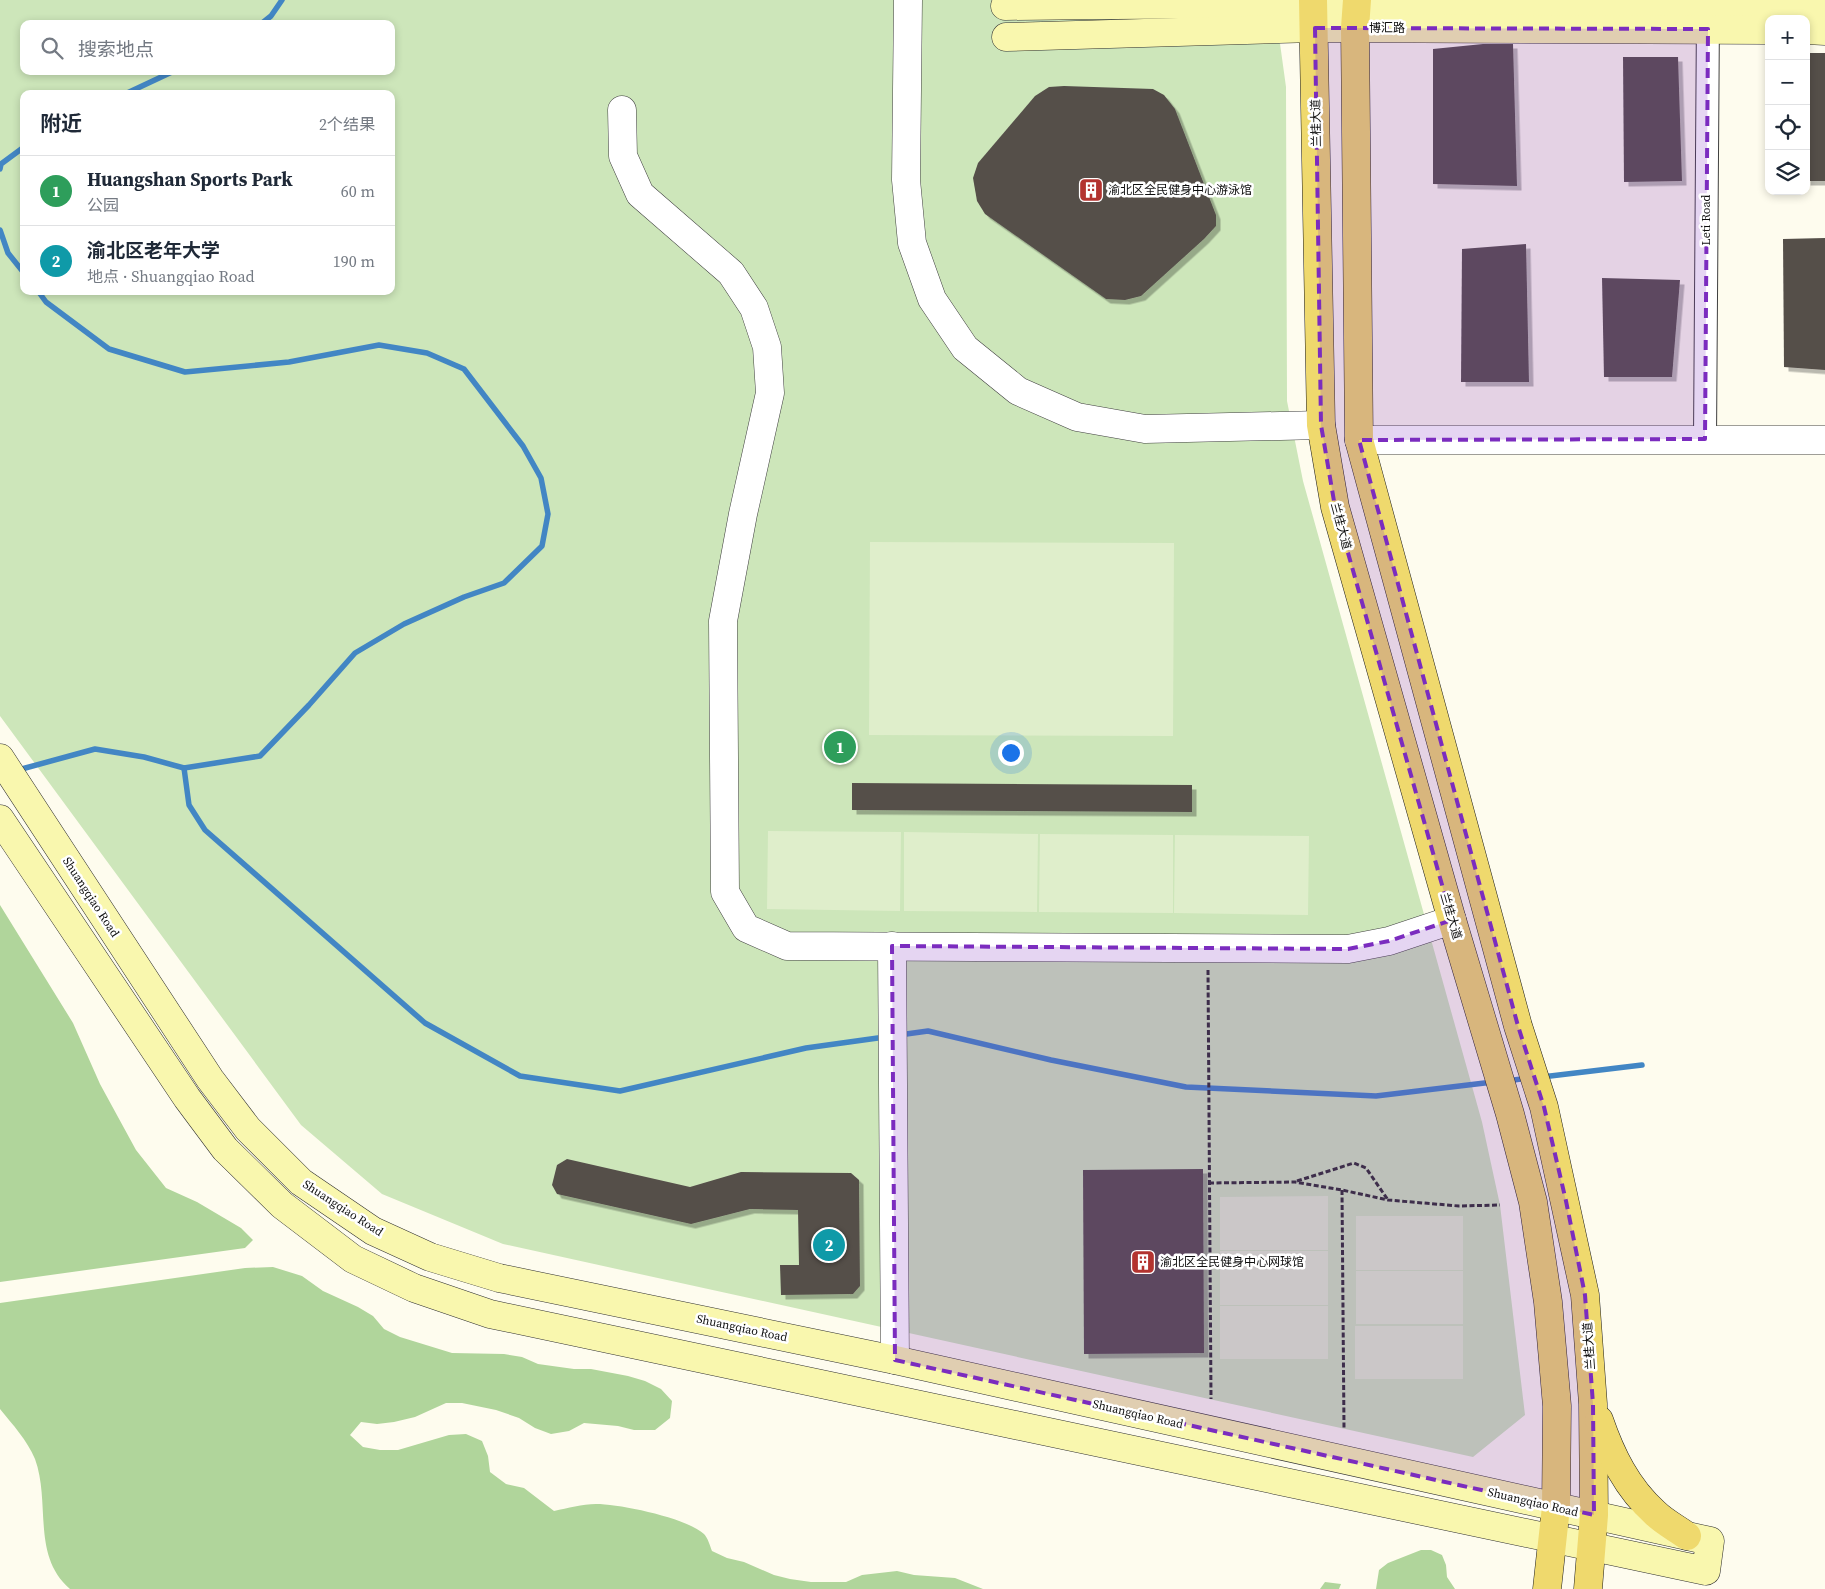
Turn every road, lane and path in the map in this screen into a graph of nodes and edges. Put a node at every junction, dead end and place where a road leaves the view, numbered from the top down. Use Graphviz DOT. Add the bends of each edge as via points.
graph roads {
  1 [pos="908,0"];
  2 [pos="1005,6"];
  3 [pos="1825,8"];
  4 [pos="1314,10"];
  5 [pos="1356,10"];
  6 [pos="1708,11"];
  7 [pos="1765,29"];
  8 [pos="1810,30"];
  9 [pos="1825,30"];
  10 [pos="1006,37"];
  11 [pos="622,110"];
  12 [pos="1321,425"];
  13 [pos="1705,439"];
  14 [pos="1359,440"];
  15 [pos="1825,440"];
  16 [pos="0,758"];
  17 [pos="0,819"];
  18 [pos="1452,920"];
  19 [pos="892,946"];
  20 [pos="1208,948"];
  21 [pos="1295,1182"];
  22 [pos="1208,1183"];
  23 [pos="1342,1190"];
  24 [pos="1388,1200"];
  25 [pos="1500,1204"];
  26 [pos="895,1360"];
  27 [pos="1211,1399"];
  28 [pos="1593,1404"];
  29 [pos="1344,1428"];
  30 [pos="1556,1507"];
  31 [pos="1594,1515"];
  32 [pos="1698,1538"];
  33 [pos="1552,1540"];
  34 [pos="1592,1548"];
  35 [pos="1547,1589"];
  36 [pos="1588,1589"];
  1 -- 12 [label="street" via="906,180 912,243 932,299 965,348 1018,391 1077,417 1145,429"];
  2 -- 4 [label="main road, 博汇路"];
  3 -- 6 [label="main road, 博汇路"];
  4 -- 5 [label="main road, 博汇路"];
  4 -- 10 [label="main road, 博汇路"];
  4 -- 12 [label="main road, 兰桂大道"];
  5 -- 6 [label="main road, 博汇路"];
  5 -- 14 [label="main road"];
  6 -- 7 [label="main road, 博汇路"];
  6 -- 13 [label="street, Leti Road"];
  8 -- 9 [label="main road"];
  11 -- 19 [label="street" via="623,156 640,194 730,273 754,308 767,347 770,392 723,621 725,892 746,928 787,946"];
  12 -- 18 [label="main road, 兰桂大道" via="1335,508"];
  13 -- 14 [label="street"];
  13 -- 15 [label="street"];
  14 -- 28 [label="main road, 兰桂大道" via="1518,1026 1544,1107 1585,1295"];
  16 -- 26 [label="main road, Shuangqiao Road" via="210,1079 248,1129 301,1182 373,1231 430,1257 499,1278"];
  17 -- 33 [label="main road" via="187,1098 225,1149 282,1205 353,1259 414,1288 490,1314"];
  18 -- 20 [label="street" via="1389,941 1348,949"];
  18 -- 30 [label="main road, 兰桂大道" via="1510,1114 1532,1202 1548,1302 1557,1406"];
  19 -- 20 [label="street"];
  19 -- 26 [label="street"];
  20 -- 22 [label="path"];
  21 -- 22 [label="path"];
  21 -- 23 [label="path"];
  21 -- 24 [label="path" via="1354,1163 1366,1168"];
  22 -- 27 [label="path"];
  23 -- 24 [label="path"];
  23 -- 29 [label="path"];
  24 -- 25 [label="path" via="1459,1206"];
  26 -- 30 [label="main road, Shuangqiao Road"];
  28 -- 31 [label="main road, 兰桂大道"];
  28 -- 32 [label="main road" via="1610,1451 1632,1488 1655,1514"];
  30 -- 31 [label="main road, Shuangqiao Road"];
  30 -- 33 [label="main road"];
  31 -- 32 [label="main road, Shuangqiao Road"];
  31 -- 34 [label="main road, 兰桂大道"];
  32 -- 34 [label="main road" via="1706,1571"];
  33 -- 34 [label="main road"];
  33 -- 35 [label="main road"];
  34 -- 36 [label="main road, 兰桂大道"];
}
